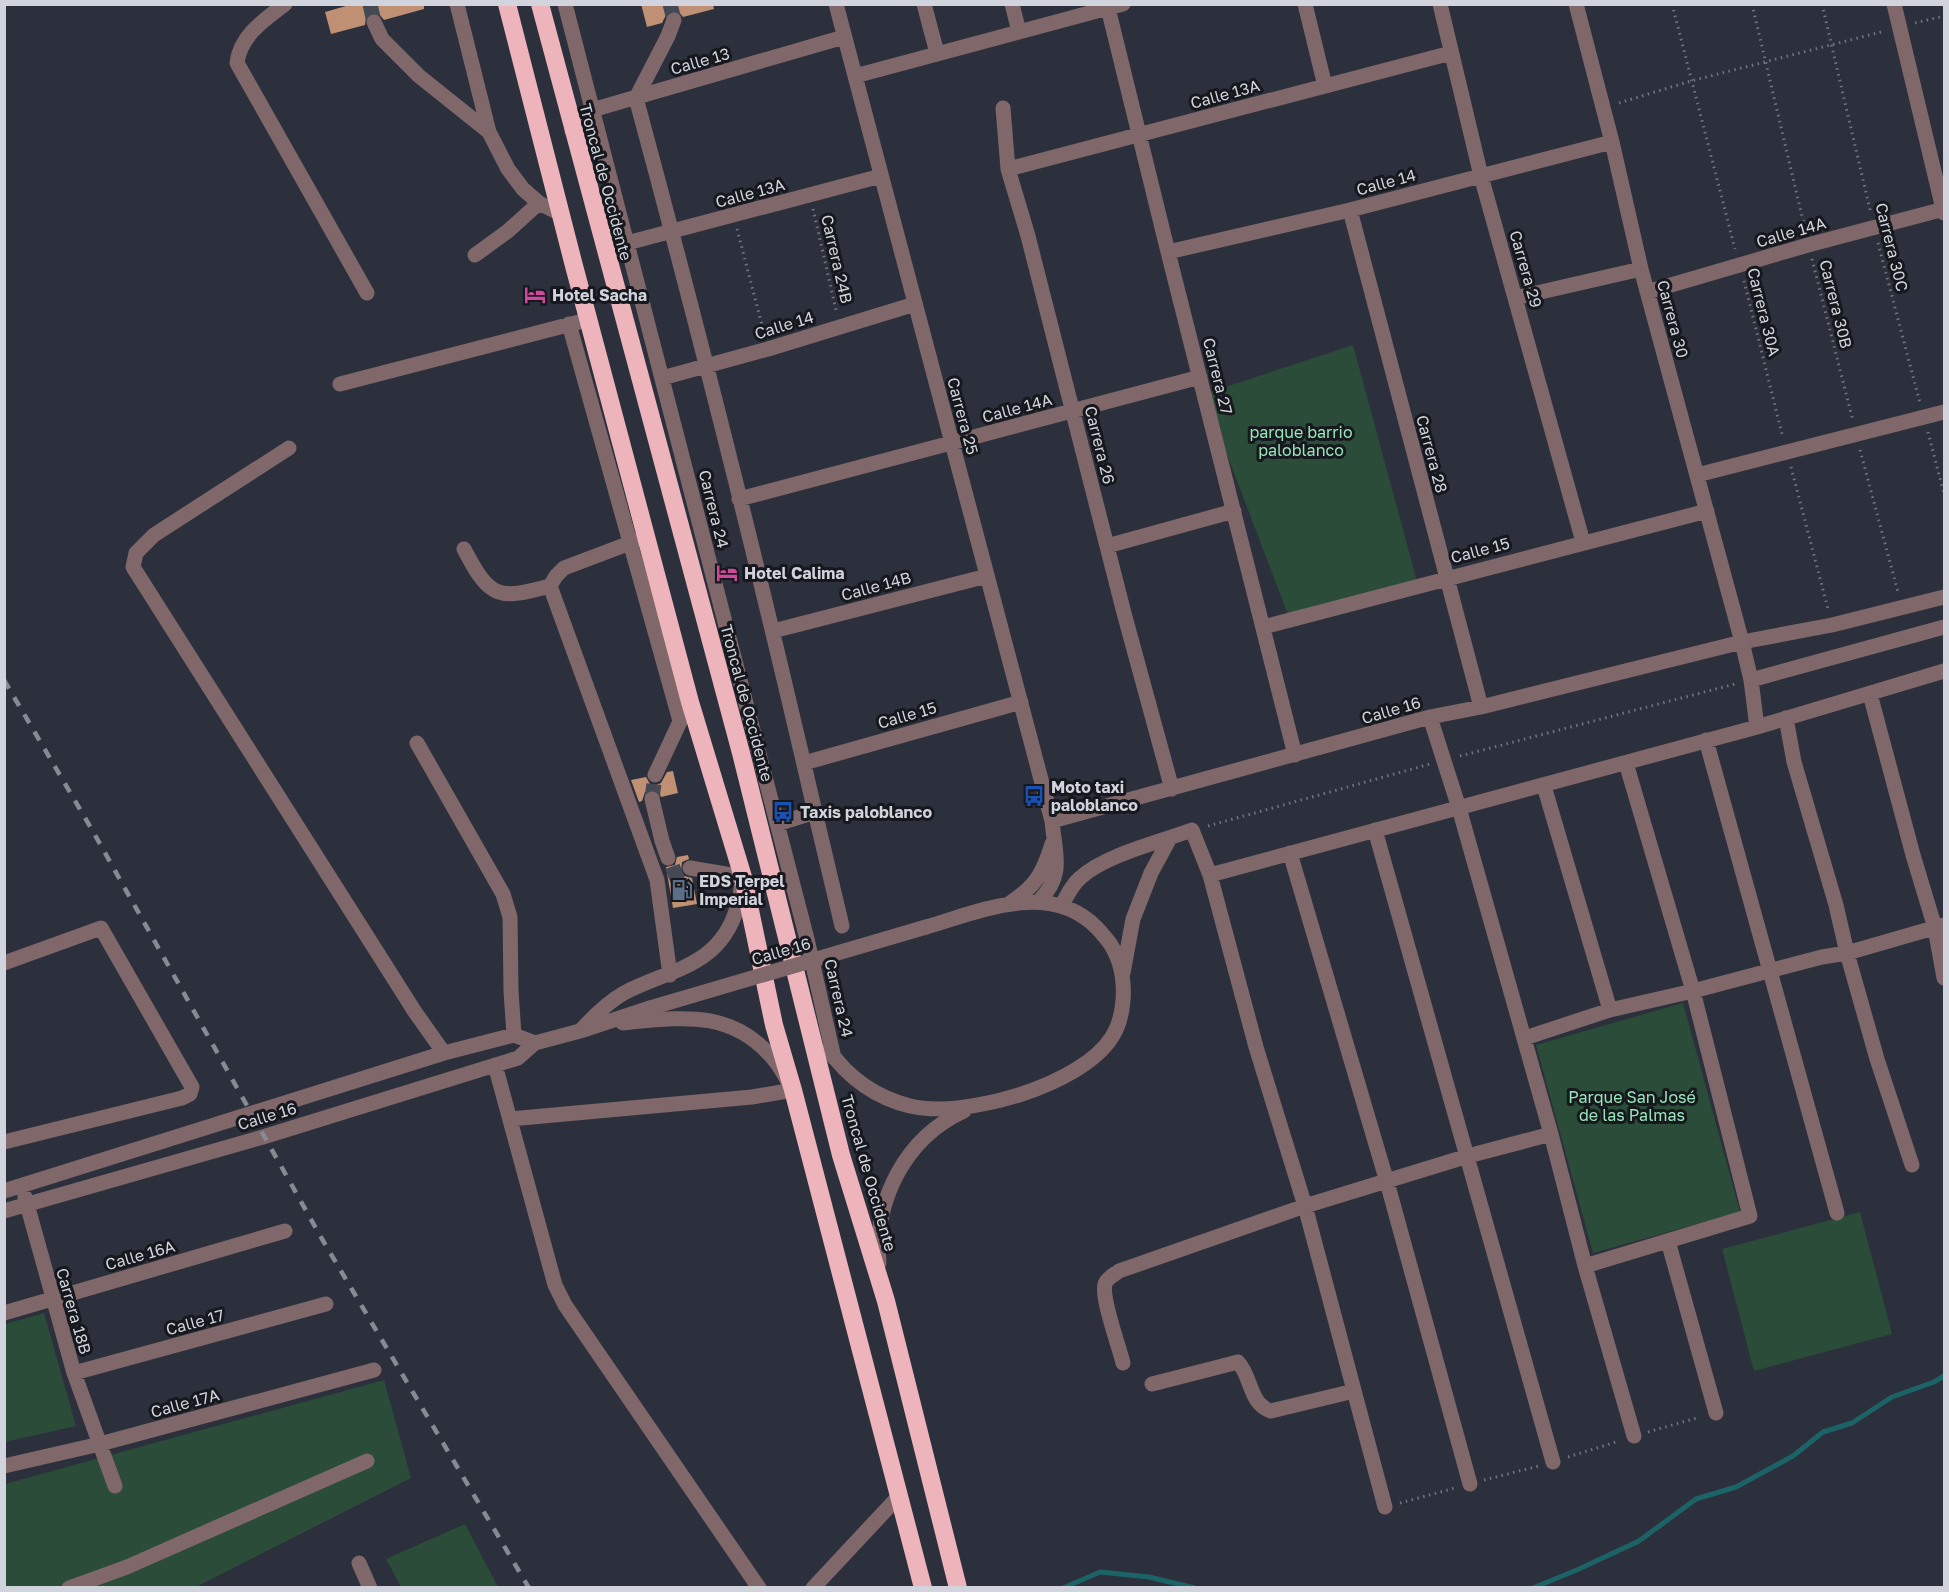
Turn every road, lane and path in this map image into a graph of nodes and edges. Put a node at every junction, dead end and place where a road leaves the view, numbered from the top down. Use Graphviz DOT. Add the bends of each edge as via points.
graph roads {
  1 [pos="285,4"];
  2 [pos="457,4"];
  3 [pos="507,4"];
  4 [pos="540,4"];
  5 [pos="565,4"];
  6 [pos="836,4"];
  7 [pos="924,4"];
  8 [pos="1012,4"];
  9 [pos="1305,4"];
  10 [pos="1440,4"];
  11 [pos="1576,4"];
  12 [pos="1672,4"];
  13 [pos="1752,4"];
  14 [pos="1822,4"];
  15 [pos="1894,4"];
  16 [pos="1113,6"];
  17 [pos="1944,15"];
  18 [pos="674,20"];
  19 [pos="374,22"];
  20 [pos="1900,27"];
  21 [pos="1019,32"];
  22 [pos="844,37"];
  23 [pos="1832,45"];
  24 [pos="937,53"];
  25 [pos="1451,53"];
  26 [pos="1766,62"];
  27 [pos="855,76"];
  28 [pos="1691,81"];
  29 [pos="1325,86"];
  30 [pos="636,98"];
  31 [pos="1603,107"];
  32 [pos="1003,108"];
  33 [pos="592,110"];
  34 [pos="572,130"];
  35 [pos="489,132"];
  36 [pos="1138,135"];
  37 [pos="1612,142"];
  38 [pos="1008,169"];
  39 [pos="881,176"];
  40 [pos="1481,176"];
  41 [pos="810,196"];
  42 [pos="538,203"];
  43 [pos="1350,210"];
  44 [pos="1944,210"];
  45 [pos="561,214"];
  46 [pos="734,216"];
  47 [pos="1874,228"];
  48 [pos="672,231"];
  49 [pos="627,243"];
  50 [pos="1809,245"];
  51 [pos="1167,252"];
  52 [pos="475,255"];
  53 [pos="1739,265"];
  54 [pos="1641,269"];
  55 [pos="1647,292"];
  56 [pos="367,294"];
  57 [pos="1515,298"];
  58 [pos="915,304"];
  59 [pos="588,320"];
  60 [pos="569,324"];
  61 [pos="840,327"];
  62 [pos="768,349"];
  63 [pos="707,366"];
  64 [pos="1200,377"];
  65 [pos="662,378"];
  66 [pos="340,384"];
  67 [pos="1073,411"];
  68 [pos="1944,412"];
  69 [pos="1924,418"];
  70 [pos="1856,435"];
  71 [pos="952,444"];
  72 [pos="289,448"];
  73 [pos="1787,452"];
  74 [pos="1697,475"];
  75 [pos="1944,494"];
  76 [pos="740,499"];
  77 [pos="1234,511"];
  78 [pos="1707,511"];
  79 [pos="639,540"];
  80 [pos="1583,542"];
  81 [pos="1107,546"];
  82 [pos="464,549"];
  83 [pos="987,576"];
  84 [pos="1446,578"];
  85 [pos="550,586"];
  86 [pos="1944,597"];
  87 [pos="1903,608"];
  88 [pos="1832,625"];
  89 [pos="1263,627"];
  90 [pos="1944,627"];
  91 [pos="773,631"];
  92 [pos="1742,642"];
  93 [pos="1944,671"];
  94 [pos="1751,680"];
  95 [pos="1870,694"];
  96 [pos="690,702"];
  97 [pos="1021,702"];
  98 [pos="1481,707"];
  99 [pos="1430,717"];
  100 [pos="1786,718"];
  101 [pos="680,721"];
  102 [pos="1757,727"];
  103 [pos="1706,740"];
  104 [pos="417,743"];
  105 [pos="1295,756"];
  106 [pos="1444,760"];
  107 [pos="804,763"];
  108 [pos="1626,763"];
  109 [pos="655,775"];
  110 [pos="1544,786"];
  111 [pos="1173,789"];
  112 [pos="652,799"];
  113 [pos="1459,808"];
  114 [pos="815,812"];
  115 [pos="1052,821"];
  116 [pos="777,824"];
  117 [pos="1192,830"];
  118 [pos="1375,830"];
  119 [pos="1053,838"];
  120 [pos="1170,838"];
  121 [pos="1290,853"];
  122 [pos="668,858"];
  123 [pos="690,868"];
  124 [pos="1210,874"];
  125 [pos="743,877"];
  126 [pos="1039,901"];
  127 [pos="1008,904"];
  128 [pos="1062,905"];
  129 [pos="842,926"];
  130 [pos="1940,927"];
  131 [pos="1847,952"];
  132 [pos="4,963"];
  133 [pos="1772,970"];
  134 [pos="1123,974"];
  135 [pos="670,975"];
  136 [pos="1944,978"];
  137 [pos="1693,991"];
  138 [pos="803,1000"];
  139 [pos="1610,1010"];
  140 [pos="596,1026"];
  141 [pos="580,1031"];
  142 [pos="514,1035"];
  143 [pos="1525,1038"];
  144 [pos="535,1043"];
  145 [pos="444,1053"];
  146 [pos="834,1058"];
  147 [pos="495,1065"];
  148 [pos="793,1090"];
  149 [pos="977,1104"];
  150 [pos="510,1119"];
  151 [pos="1551,1134"];
  152 [pos="4,1142"];
  153 [pos="1468,1156"];
  154 [pos="1912,1165"];
  155 [pos="1387,1182"];
  156 [pos="23,1185"];
  157 [pos="4,1191"];
  158 [pos="26,1205"];
  159 [pos="1305,1206"];
  160 [pos="4,1211"];
  161 [pos="1837,1212"];
  162 [pos="285,1231"];
  163 [pos="1668,1241"];
  164 [pos="1585,1266"];
  165 [pos="52,1299"];
  166 [pos="886,1301"];
  167 [pos="326,1305"];
  168 [pos="4,1313"];
  169 [pos="1123,1363"];
  170 [pos="374,1370"];
  171 [pos="74,1373"];
  172 [pos="1152,1384"];
  173 [pos="1354,1390"];
  174 [pos="1716,1413"];
  175 [pos="1634,1436"];
  176 [pos="100,1444"];
  177 [pos="367,1461"];
  178 [pos="1553,1462"];
  179 [pos="4,1466"];
  180 [pos="1470,1484"];
  181 [pos="116,1486"];
  182 [pos="899,1496"];
  183 [pos="1385,1507"];
  184 [pos="358,1563"];
  185 [pos="69,1587"];
  186 [pos="370,1587"];
  187 [pos="759,1587"];
  188 [pos="813,1587"];
  189 [pos="923,1587"];
  190 [pos="958,1587"];
  1 -- 56 [label="street" via="249,34 238,51 237,63"];
  2 -- 35 [label="street"];
  3 -- 45 [label="highway"];
  4 -- 34 [label="highway, Troncal de Occidente"];
  5 -- 33 [label="street, Carrera 24"];
  6 -- 22 [label="street, Carrera 25"];
  7 -- 24 [label="street"];
  8 -- 21 [label="street"];
  9 -- 29 [label="street"];
  10 -- 25 [label="street, Carrera 29"];
  11 -- 31 [label="street, Carrera 30"];
  12 -- 28 [label="path, Carrera 30A"];
  13 -- 26 [label="path, Carrera 30B"];
  14 -- 23 [label="path, Carrera 30C"];
  15 -- 20 [label="street"];
  16 -- 21 [label="street"];
  16 -- 36 [label="street, Carrera 27"];
  17 -- 20 [label="path"];
  18 -- 30 [label="street"];
  19 -- 35 [label="street" via="382,39 419,76"];
  20 -- 23 [label="path"];
  20 -- 44 [label="street"];
  21 -- 24 [label="street"];
  22 -- 27 [label="street, Carrera 25"];
  22 -- 30 [label="street, Calle 13"];
  23 -- 26 [label="path"];
  23 -- 47 [label="path, Carrera 30C"];
  24 -- 27 [label="street"];
  25 -- 29 [label="street, Calle 13A"];
  25 -- 40 [label="street, Carrera 29"];
  26 -- 28 [label="path"];
  26 -- 50 [label="path, Carrera 30B"];
  27 -- 39 [label="street, Carrera 25"];
  28 -- 31 [label="path"];
  28 -- 53 [label="path, Carrera 30A"];
  29 -- 36 [label="street, Calle 13A"];
  30 -- 33 [label="street, Calle 13"];
  30 -- 48 [label="street"];
  31 -- 37 [label="street, Carrera 30"];
  32 -- 38 [label="street, Carrera 26"];
  33 -- 34 [label="street, Calle 13"];
  33 -- 49 [label="street, Carrera 24"];
  34 -- 138 [label="highway, Troncal de Occidente" via="741,753"];
  35 -- 42 [label="street" via="508,169"];
  36 -- 38 [label="street, Calle 13A"];
  36 -- 51 [label="street, Carrera 27"];
  37 -- 40 [label="street, Calle 14"];
  37 -- 54 [label="street, Carrera 30"];
  38 -- 67 [label="street, Carrera 26"];
  39 -- 41 [label="street, Calle 13A"];
  39 -- 58 [label="street, Carrera 25"];
  40 -- 43 [label="street, Calle 14"];
  40 -- 57 [label="street, Carrera 29"];
  41 -- 46 [label="street, Calle 13A"];
  41 -- 61 [label="path, Carrera 24B"];
  42 -- 45 [label="street"];
  42 -- 52 [label="street"];
  43 -- 51 [label="street, Calle 14"];
  43 -- 84 [label="street, Carrera 28"];
  44 -- 47 [label="street, Calle 14A"];
  45 -- 59 [label="highway"];
  46 -- 48 [label="street, Calle 13A"];
  46 -- 62 [label="path"];
  47 -- 50 [label="street, Calle 14A"];
  47 -- 69 [label="path, Carrera 30C"];
  48 -- 49 [label="street, Calle 13A"];
  48 -- 63 [label="street"];
  49 -- 65 [label="street, Carrera 24"];
  50 -- 53 [label="street, Calle 14A"];
  50 -- 70 [label="path, Carrera 30B"];
  51 -- 64 [label="street, Carrera 27"];
  53 -- 55 [label="street, Calle 14A"];
  53 -- 73 [label="path, Carrera 30A"];
  54 -- 55 [label="street, Carrera 30"];
  54 -- 57 [label="street"];
  55 -- 74 [label="street, Carrera 30"];
  57 -- 80 [label="street, Carrera 29"];
  58 -- 61 [label="street, Calle 14"];
  58 -- 71 [label="street, Carrera 25"];
  59 -- 60 [label="street"];
  59 -- 79 [label="highway"];
  60 -- 66 [label="street"];
  60 -- 79 [label="street"];
  61 -- 62 [label="street, Calle 14"];
  62 -- 63 [label="street, Calle 14"];
  63 -- 65 [label="street, Calle 14"];
  63 -- 76 [label="street"];
  64 -- 67 [label="street, Calle 14A"];
  64 -- 77 [label="street, Carrera 27"];
  65 -- 116 [label="street, Carrera 24"];
  67 -- 71 [label="street, Calle 14A"];
  67 -- 81 [label="street, Carrera 26"];
  68 -- 69 [label="street"];
  69 -- 70 [label="street"];
  69 -- 75 [label="path, Carrera 30C"];
  70 -- 73 [label="street"];
  70 -- 87 [label="path, Carrera 30B"];
  71 -- 76 [label="street, Calle 14A"];
  71 -- 83 [label="street, Carrera 25"];
  72 -- 145 [label="street" via="154,535 136,554 134,567"];
  73 -- 74 [label="street"];
  73 -- 88 [label="path, Carrera 30A"];
  74 -- 78 [label="street, Carrera 30"];
  76 -- 91 [label="street"];
  77 -- 81 [label="street"];
  77 -- 89 [label="street, Carrera 27"];
  78 -- 80 [label="street, Calle 15"];
  78 -- 92 [label="street, Carrera 30"];
  79 -- 85 [label="street" via="564,568"];
  79 -- 96 [label="highway"];
  79 -- 101 [label="street"];
  80 -- 84 [label="street, Calle 15"];
  81 -- 111 [label="street, Carrera 26"];
  82 -- 85 [label="street" via="477,574 503,594 521,594"];
  83 -- 91 [label="street, Calle 14B"];
  83 -- 97 [label="street, Carrera 25"];
  84 -- 89 [label="street, Calle 15"];
  84 -- 98 [label="street, Carrera 28"];
  85 -- 135 [label="street" via="662,878"];
  86 -- 87 [label="street, Calle 16"];
  87 -- 88 [label="street, Calle 16"];
  88 -- 92 [label="street, Calle 16"];
  89 -- 105 [label="street, Carrera 27"];
  90 -- 94 [label="street"];
  91 -- 107 [label="street"];
  92 -- 94 [label="street, Carrera 30"];
  92 -- 98 [label="street, Calle 16"];
  93 -- 95 [label="street"];
  94 -- 102 [label="street, Carrera 30"];
  94 -- 106 [label="path"];
  95 -- 100 [label="street"];
  95 -- 130 [label="street" via="1910,843"];
  96 -- 101 [label="street"];
  96 -- 125 [label="highway"];
  97 -- 107 [label="street, Calle 15"];
  97 -- 115 [label="street, Carrera 25"];
  98 -- 99 [label="street, Calle 16"];
  99 -- 105 [label="street, Calle 16"];
  99 -- 106 [label="street"];
  100 -- 102 [label="street"];
  100 -- 131 [label="street" via="1794,762"];
  101 -- 109 [label="street"];
  102 -- 103 [label="street"];
  103 -- 108 [label="street"];
  103 -- 133 [label="street"];
  104 -- 142 [label="street" via="503,894 510,917"];
  105 -- 111 [label="street, Calle 16"];
  106 -- 113 [label="street"];
  106 -- 117 [label="path"];
  107 -- 114 [label="street"];
  108 -- 110 [label="street"];
  108 -- 137 [label="street"];
  110 -- 113 [label="street"];
  110 -- 139 [label="street"];
  111 -- 115 [label="street, Calle 16"];
  112 -- 122 [label="street"];
  113 -- 118 [label="street"];
  113 -- 143 [label="street"];
  114 -- 116 [label="street"];
  114 -- 129 [label="street"];
  115 -- 119 [label="street, Carrera 25"];
  116 -- 146 [label="street, Carrera 24"];
  117 -- 120 [label="street"];
  117 -- 124 [label="street"];
  118 -- 121 [label="street"];
  118 -- 153 [label="street"];
  119 -- 126 [label="street, Carrera 25" via="1056,877"];
  119 -- 127 [label="street" via="1039,877"];
  120 -- 128 [label="street" via="1090,871 1072,886"];
  120 -- 134 [label="street" via="1133,919"];
  121 -- 124 [label="street"];
  121 -- 155 [label="street"];
  123 -- 125 [label="street"];
  124 -- 159 [label="street" via="1256,1047"];
  125 -- 135 [label="street" via="737,909 717,943 700,959"];
  125 -- 148 [label="highway" via="774,1025"];
  126 -- 127 [label="street, Calle 16"];
  126 -- 128 [label="street, Calle 16"];
  127 -- 140 [label="street, Calle 16, bridge"];
  128 -- 134 [label="street, Calle 16" via="1088,918 1112,944"];
  130 -- 131 [label="street"];
  130 -- 136 [label="street"];
  131 -- 133 [label="street"];
  131 -- 154 [label="street"];
  132 -- 152 [label="street" via="101,928 192,1087 190,1094 182,1098"];
  133 -- 137 [label="street"];
  133 -- 161 [label="street"];
  134 -- 149 [label="street" via="1124,1003 1113,1036 1092,1060 1032,1091"];
  135 -- 141 [label="street" via="623,994 595,1014"];
  137 -- 139 [label="street"];
  137 -- 163 [label="street" via="1750,1216"];
  138 -- 146 [label="street"];
  138 -- 166 [label="highway, Troncal de Occidente" via="841,1155"];
  139 -- 143 [label="street"];
  140 -- 141 [label="street, Calle 16"];
  140 -- 148 [label="street" via="690,1018 724,1024 746,1033 759,1044 777,1062"];
  141 -- 144 [label="street, Calle 16"];
  142 -- 144 [label="street"];
  142 -- 145 [label="street, Calle 16"];
  143 -- 151 [label="street"];
  144 -- 147 [label="street, Calle 16" via="518,1058"];
  145 -- 156 [label="street, Calle 16"];
  146 -- 149 [label="street" via="868,1088 888,1099 932,1110"];
  147 -- 150 [label="street"];
  147 -- 158 [label="street, Calle 16"];
  148 -- 150 [label="street"];
  148 -- 182 [label="highway"];
  149 -- 166 [label="street" via="941,1124 916,1146 890,1188 878,1237 878,1262"];
  150 -- 187 [label="street" via="555,1285 565,1305"];
  151 -- 153 [label="street"];
  151 -- 164 [label="street"];
  153 -- 155 [label="street"];
  153 -- 178 [label="street"];
  155 -- 159 [label="street"];
  155 -- 180 [label="street"];
  156 -- 157 [label="street, Calle 16"];
  156 -- 158 [label="street, Carrera 18B"];
  158 -- 160 [label="street, Calle 16"];
  158 -- 165 [label="street, Carrera 18B"];
  159 -- 169 [label="street" via="1108,1278 1105,1298"];
  159 -- 173 [label="street"];
  162 -- 165 [label="street, Calle 16A"];
  163 -- 164 [label="street"];
  163 -- 174 [label="street"];
  164 -- 175 [label="street"];
  165 -- 168 [label="street, Calle 16A"];
  165 -- 171 [label="street, Carrera 18B"];
  166 -- 190 [label="highway, Troncal de Occidente"];
  167 -- 171 [label="street, Calle 17"];
  170 -- 176 [label="street, Calle 17A"];
  171 -- 176 [label="street, Carrera 18B"];
  172 -- 173 [label="street" via="1238,1362 1257,1402 1271,1411"];
  173 -- 183 [label="street"];
  174 -- 175 [label="path"];
  175 -- 178 [label="path"];
  176 -- 179 [label="street, Calle 17A"];
  176 -- 181 [label="street, Carrera 18B"];
  177 -- 185 [label="street" via="127,1567"];
  178 -- 180 [label="path"];
  180 -- 183 [label="path"];
  182 -- 188 [label="street"];
  182 -- 189 [label="highway"];
  184 -- 186 [label="street"];
}
